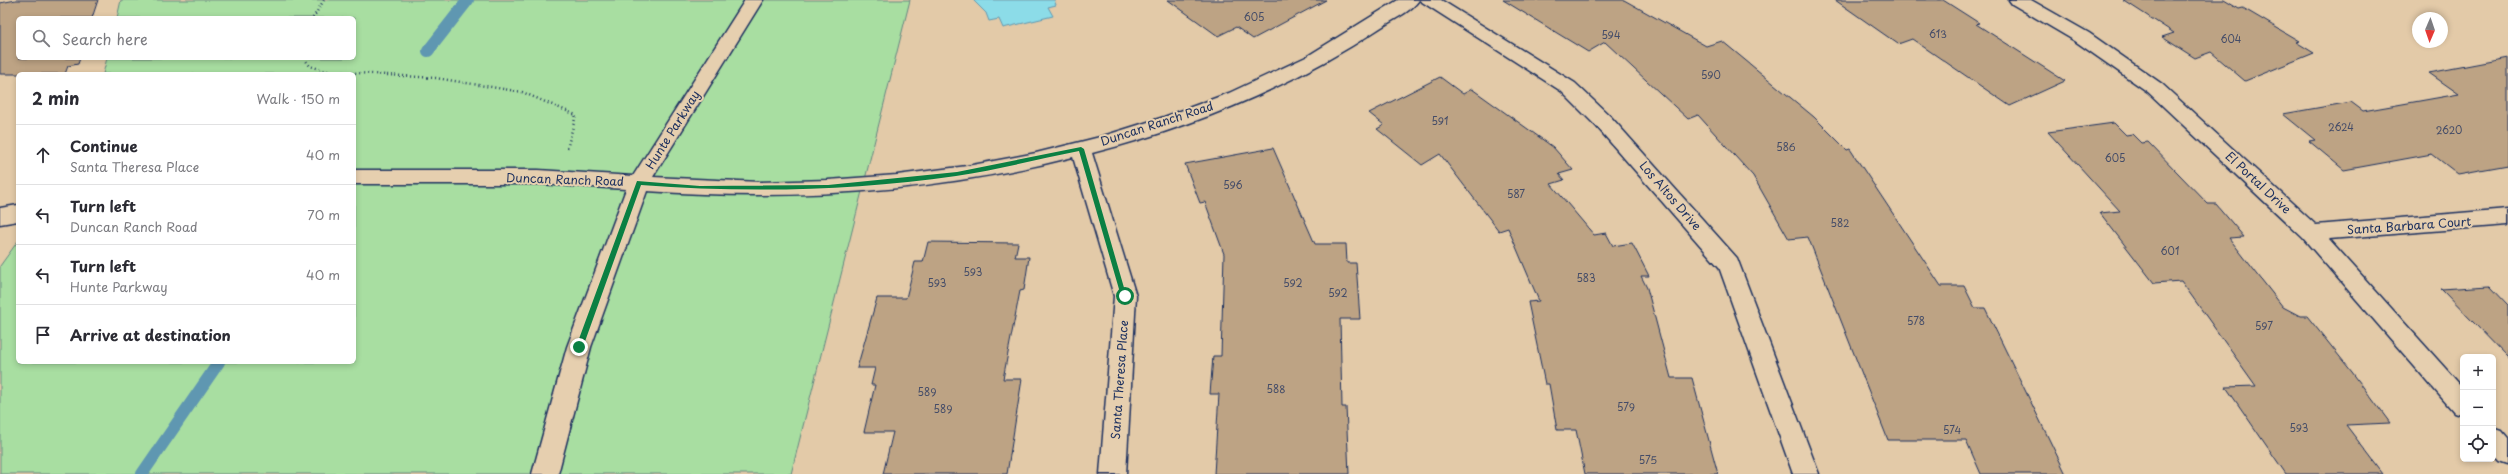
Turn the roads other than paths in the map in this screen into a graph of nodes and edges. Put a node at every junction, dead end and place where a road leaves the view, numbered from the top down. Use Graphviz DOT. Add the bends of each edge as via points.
graph roads {
  1 [pos="754,0"];
  2 [pos="1410,0"];
  3 [pos="1428,0"];
  4 [pos="2018,0"];
  5 [pos="1081,149"];
  6 [pos="356,177"];
  7 [pos="639,183"];
  8 [pos="16,213"];
  9 [pos="0,216"];
  10 [pos="2508,217"];
  11 [pos="2310,232"];
  12 [pos="2460,402"];
  13 [pos="2496,441"];
  14 [pos="2508,455"];
  15 [pos="545,474"];
  16 [pos="1113,474"];
  17 [pos="1806,474"];
  1 -- 7 [label="street, Hunte Parkway"];
  2 -- 5 [label="street, Duncan Ranch Road" via="1341,46 1249,92 1155,127"];
  3 -- 17 [label="street, Los Altos Drive" via="1568,87 1609,128 1729,264"];
  4 -- 11 [label="street, El Portal Drive" via="2082,37 2155,88"];
  5 -- 7 [label="street, Duncan Ranch Road" via="957,174 828,187 700,188"];
  5 -- 16 [label="street, Santa Theresa Place" via="1125,296"];
  6 -- 7 [label="street, Duncan Ranch Road" via="559,178"];
  7 -- 15 [label="street, Hunte Parkway" via="579,347"];
  8 -- 9 [label="street"];
  10 -- 11 [label="street, Santa Barbara Court" via="2472,222"];
  11 -- 12 [label="street, El Portal Drive"];
  13 -- 14 [label="street"];
}
